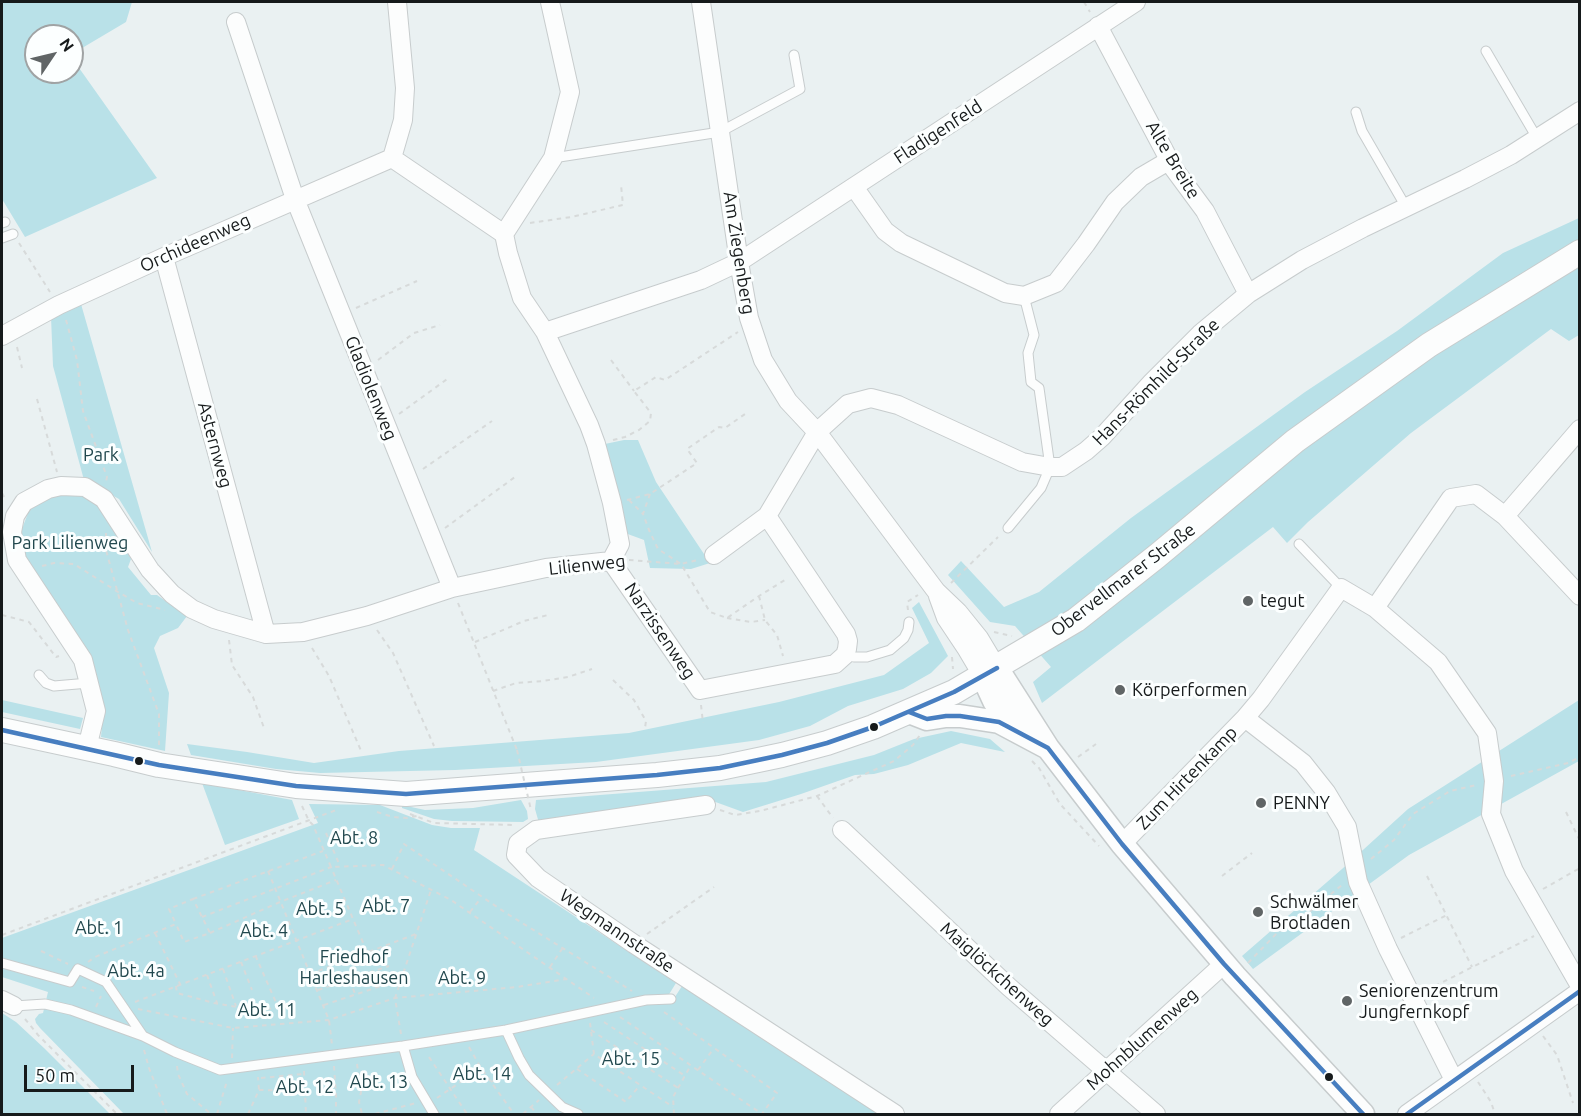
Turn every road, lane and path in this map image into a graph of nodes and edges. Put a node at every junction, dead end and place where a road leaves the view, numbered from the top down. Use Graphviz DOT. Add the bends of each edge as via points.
graph roads {
  1 [pos="397,2"];
  2 [pos="552,2"];
  3 [pos="701,2"];
  4 [pos="1136,2"];
  5 [pos="236,22"];
  6 [pos="1098,26"];
  7 [pos="1486,51"];
  8 [pos="794,55"];
  9 [pos="1580,111"];
  10 [pos="1356,112"];
  11 [pos="720,132"];
  12 [pos="1537,138"];
  13 [pos="392,158"];
  14 [pos="553,158"];
  15 [pos="1170,160"];
  16 [pos="621,185"];
  17 [pos="854,187"];
  18 [pos="295,199"];
  19 [pos="1407,207"];
  20 [pos="506,230"];
  21 [pos="13,234"];
  22 [pos="2,238"];
  23 [pos="1580,252"];
  24 [pos="164,256"];
  25 [pos="739,262"];
  26 [pos="417,281"];
  27 [pos="1248,294"];
  28 [pos="1024,296"];
  29 [pos="59,305"];
  30 [pos="342,315"];
  31 [pos="750,324"];
  32 [pos="440,325"];
  33 [pos="545,332"];
  34 [pos="7,333"];
  35 [pos="611,360"];
  36 [pos="22,368"];
  37 [pos="364,370"];
  38 [pos="450,377"];
  39 [pos="634,391"];
  40 [pos="37,399"];
  41 [pos="745,414"];
  42 [pos="492,421"];
  43 [pos="386,424"];
  44 [pos="1580,429"];
  45 [pos="817,432"];
  46 [pos="596,444"];
  47 [pos="1050,467"];
  48 [pos="515,477"];
  49 [pos="408,480"];
  50 [pos="61,486"];
  51 [pos="650,494"];
  52 [pos="620,502"];
  53 [pos="643,514"];
  54 [pos="767,516"];
  55 [pos="1505,516"];
  56 [pos="1008,528"];
  57 [pos="432,538"];
  58 [pos="1299,544"];
  59 [pos="714,555"];
  60 [pos="611,561"];
  61 [pos="15,563"];
  62 [pos="681,564"];
  63 [pos="803,569"];
  64 [pos="452,588"];
  65 [pos="1341,588"];
  66 [pos="935,590"];
  67 [pos="759,596"];
  68 [pos="1580,596"];
  69 [pos="1375,608"];
  70 [pos="192,609"];
  71 [pos="2,615"];
  72 [pos="548,615"];
  73 [pos="367,616"];
  74 [pos="727,618"];
  75 [pos="765,620"];
  76 [pos="226,622"];
  77 [pos="909,622"];
  78 [pos="303,632"];
  79 [pos="266,634"];
  80 [pos="474,642"];
  81 [pos="76,649"];
  82 [pos="845,655"];
  83 [pos="952,658"];
  84 [pos="952,667"];
  85 [pos="592,669"];
  86 [pos="990,671"];
  87 [pos="788,672"];
  88 [pos="39,675"];
  89 [pos="613,680"];
  90 [pos="89,683"];
  91 [pos="493,691"];
  92 [pos="909,712"];
  93 [pos="1245,718"];
  94 [pos="264,728"];
  95 [pos="645,728"];
  96 [pos="1014,729"];
  97 [pos="2,730"];
  98 [pos="920,736"];
  99 [pos="1096,744"];
  100 [pos="434,746"];
  101 [pos="87,748"];
  102 [pos="1048,748"];
  103 [pos="362,753"];
  104 [pos="1025,755"];
  105 [pos="1580,757"];
  106 [pos="1076,758"];
  107 [pos="1494,781"];
  108 [pos="296,786"];
  109 [pos="817,796"];
  110 [pos="706,805"];
  111 [pos="344,807"];
  112 [pos="373,810"];
  113 [pos="531,810"];
  114 [pos="1566,812"];
  115 [pos="417,816"];
  116 [pos="309,821"];
  117 [pos="842,830"];
  118 [pos="326,833"];
  119 [pos="1580,841"];
  120 [pos="1122,844"];
  121 [pos="1099,846"];
  122 [pos="324,850"];
  123 [pos="1251,853"];
  124 [pos="340,866"];
  125 [pos="331,867"];
  126 [pos="1580,868"];
  127 [pos="392,869"];
  128 [pos="1356,870"];
  129 [pos="268,871"];
  130 [pos="1222,876"];
  131 [pos="1427,876"];
  132 [pos="336,880"];
  133 [pos="714,887"];
  134 [pos="274,888"];
  135 [pos="431,890"];
  136 [pos="1529,896"];
  137 [pos="481,897"];
  138 [pos="193,899"];
  139 [pos="280,902"];
  140 [pos="470,912"];
  141 [pos="1447,915"];
  142 [pos="202,917"];
  143 [pos="353,919"];
  144 [pos="176,924"];
  145 [pos="1548,929"];
  146 [pos="155,933"];
  147 [pos="210,933"];
  148 [pos="416,934"];
  149 [pos="2,935"];
  150 [pos="296,941"];
  151 [pos="634,944"];
  152 [pos="1387,946"];
  153 [pos="562,949"];
  154 [pos="41,951"];
  155 [pos="367,952"];
  156 [pos="95,957"];
  157 [pos="256,957"];
  158 [pos="241,962"];
  159 [pos="2,963"];
  160 [pos="389,966"];
  161 [pos="550,967"];
  162 [pos="1472,967"];
  163 [pos="78,969"];
  164 [pos="223,969"];
  165 [pos="1230,970"];
  166 [pos="310,974"];
  167 [pos="207,975"];
  168 [pos="568,979"];
  169 [pos="350,980"];
  170 [pos="180,985"];
  171 [pos="176,986"];
  172 [pos="381,986"];
  173 [pos="1580,986"];
  174 [pos="252,990"];
  175 [pos="317,991"];
  176 [pos="1580,991"];
  177 [pos="355,994"];
  178 [pos="1413,997"];
  179 [pos="395,998"];
  180 [pos="671,999"];
  181 [pos="646,1000"];
  182 [pos="8,1003"];
  183 [pos="217,1003"];
  184 [pos="323,1005"];
  185 [pos="124,1006"];
  186 [pos="237,1007"];
  187 [pos="608,1008"];
  188 [pos="589,1012"];
  189 [pos="329,1020"];
  190 [pos="1534,1023"];
  191 [pos="233,1028"];
  192 [pos="506,1030"];
  193 [pos="591,1030"];
  194 [pos="143,1036"];
  195 [pos="464,1036"];
  196 [pos="403,1046"];
  197 [pos="714,1048"];
  198 [pos="176,1052"];
  199 [pos="355,1052"];
  200 [pos="594,1054"];
  201 [pos="333,1055"];
  202 [pos="429,1057"];
  203 [pos="304,1059"];
  204 [pos="522,1064"];
  205 [pos="255,1065"];
  206 [pos="691,1065"];
  207 [pos="481,1068"];
  208 [pos="231,1069"];
  209 [pos="576,1069"];
  210 [pos="698,1070"];
  211 [pos="1469,1070"];
  212 [pos="1107,1071"];
  213 [pos="304,1074"];
  214 [pos="685,1076"];
  215 [pos="258,1078"];
  216 [pos="1454,1080"];
  217 [pos="491,1082"];
  218 [pos="640,1085"];
  219 [pos="555,1087"];
  220 [pos="678,1088"];
  221 [pos="450,1089"];
  222 [pos="259,1090"];
  223 [pos="305,1091"];
  224 [pos="539,1100"];
  225 [pos="426,1103"];
  226 [pos="1573,1103"];
  227 [pos="531,1107"];
  228 [pos="673,1107"];
  229 [pos="117,1114"];
  230 [pos="167,1114"];
  231 [pos="211,1114"];
  232 [pos="217,1114"];
  233 [pos="248,1114"];
  234 [pos="306,1114"];
  235 [pos="336,1114"];
  236 [pos="362,1114"];
  237 [pos="375,1114"];
  238 [pos="434,1114"];
  239 [pos="467,1114"];
  240 [pos="514,1114"];
  241 [pos="523,1114"];
  242 [pos="537,1114"];
  243 [pos="578,1114"];
  244 [pos="674,1114"];
  245 [pos="762,1114"];
  246 [pos="895,1114"];
  247 [pos="1059,1114"];
  248 [pos="1156,1114"];
  249 [pos="1363,1114"];
  250 [pos="1407,1114"];
  251 [pos="1496,1114"];
  1 -- 13 [label="street" via="405,88 403,120"];
  2 -- 14 [label="street" via="570,92"];
  3 -- 11 [label="street, Am Ziegenberg"];
  4 -- 6 [label="street, Fladigenfeld"];
  5 -- 18 [label="street, Gladiolenweg"];
  6 -- 15 [label="street, Alte Breite"];
  6 -- 17 [label="street, Fladigenfeld"];
  7 -- 12 [label="lane"];
  8 -- 11 [label="lane" via="800,89"];
  9 -- 12 [label="street, Hans-Römhild-Straße"];
  10 -- 19 [label="lane" via="1362,131"];
  11 -- 14 [label="lane"];
  11 -- 25 [label="street, Am Ziegenberg"];
  12 -- 19 [label="street, Hans-Römhild-Straße"];
  13 -- 18 [label="street, Orchideenweg"];
  13 -- 20 [label="street"];
  14 -- 20 [label="street"];
  15 -- 27 [label="street, Alte Breite" via="1205,211"];
  15 -- 28 [label="street" via="1141,177 1115,202 1056,283"];
  16 -- 20 [label="path" via="623,205"];
  17 -- 25 [label="street, Fladigenfeld"];
  17 -- 28 [label="street" via="885,231 901,243 1005,293"];
  18 -- 24 [label="street, Orchideenweg"];
  18 -- 30 [label="street, Gladiolenweg"];
  19 -- 27 [label="street, Hans-Römhild-Straße" via="1302,260"];
  20 -- 33 [label="street" via="508,253 522,298"];
  21 -- 22 [label="lane"];
  21 -- 29 [label="path"];
  23 -- 86 [label="main road, Obervellmarer Straße" via="1410,358 1295,441 1076,620"];
  24 -- 29 [label="street, Orchideenweg"];
  24 -- 79 [label="street, Asternweg"];
  25 -- 31 [label="street, Am Ziegenberg"];
  25 -- 33 [label="street" via="701,280"];
  26 -- 30 [label="path"];
  27 -- 47 [label="street, Hans-Römhild-Straße" via="1192,342 1086,451 1062,467"];
  28 -- 47 [label="lane" via="1034,335 1028,353 1031,382 1040,388"];
  29 -- 34 [label="street, Orchideenweg"];
  30 -- 37 [label="street, Gladiolenweg"];
  31 -- 39 [label="path" via="665,380 656,377"];
  31 -- 45 [label="street, Am Ziegenberg" via="763,360 788,400"];
  32 -- 37 [label="path" via="414,333"];
  33 -- 46 [label="street"];
  34 -- 36 [label="path"];
  35 -- 39 [label="path"];
  37 -- 43 [label="street, Gladiolenweg"];
  38 -- 43 [label="path"];
  39 -- 46 [label="path" via="651,413 650,421 625,437"];
  40 -- 50 [label="path"];
  41 -- 51 [label="path" via="687,449 697,463"];
  42 -- 49 [label="path"];
  43 -- 49 [label="street, Gladiolenweg"];
  44 -- 55 [label="street"];
  45 -- 47 [label="street" via="848,404 871,398 898,405 1022,462"];
  45 -- 54 [label="street"];
  45 -- 66 [label="street, Am Ziegenberg"];
  46 -- 52 [label="street"];
  47 -- 56 [label="lane" via="1041,488"];
  48 -- 57 [label="path"];
  49 -- 57 [label="street, Gladiolenweg"];
  50 -- 61 [label="street, Lilienweg" via="24,502 15,516"];
  50 -- 70 [label="street, Lilienweg" via="85,487 104,499 150,570"];
  51 -- 52 [label="path"];
  51 -- 53 [label="path"];
  52 -- 53 [label="path"];
  52 -- 60 [label="street" via="620,544"];
  53 -- 62 [label="path" via="658,549"];
  54 -- 59 [label="street"];
  54 -- 63 [label="street"];
  55 -- 68 [label="street"];
  55 -- 69 [label="street" via="1476,494 1450,498"];
  56 -- 66 [label="path"];
  57 -- 64 [label="street, Gladiolenweg"];
  58 -- 65 [label="lane"];
  59 -- 62 [label="path, Lilienweg"];
  60 -- 62 [label="path, Lilienweg"];
  60 -- 64 [label="street, Lilienweg" via="546,568"];
  60 -- 87 [label="street, Narzissenweg" via="700,690"];
  61 -- 70 [label="path" via="74,564 137,603 178,612"];
  61 -- 81 [label="street, Lilienweg"];
  62 -- 74 [label="path" via="710,612"];
  63 -- 67 [label="path"];
  63 -- 82 [label="street" via="846,633"];
  64 -- 73 [label="street, Lilienweg"];
  64 -- 80 [label="path"];
  65 -- 69 [label="street"];
  65 -- 93 [label="street, Zum Hirtenkamp"];
  66 -- 77 [label="path" via="907,602"];
  66 -- 86 [label="street, Am Ziegenberg" via="972,629"];
  67 -- 74 [label="path"];
  67 -- 75 [label="path"];
  69 -- 107 [label="street" via="1438,662 1487,733"];
  70 -- 76 [label="street, Lilienweg"];
  71 -- 81 [label="path" via="29,622 56,657"];
  72 -- 80 [label="path"];
  73 -- 78 [label="street, Lilienweg"];
  73 -- 100 [label="path" via="393,653"];
  74 -- 75 [label="path"];
  75 -- 87 [label="path" via="777,635"];
  76 -- 79 [label="street, Lilienweg"];
  76 -- 94 [label="path" via="232,665 253,697"];
  77 -- 82 [label="lane" via="904,638 890,650 867,657"];
  78 -- 79 [label="street, Lilienweg"];
  78 -- 103 [label="path" via="328,676"];
  80 -- 91 [label="path"];
  81 -- 90 [label="street, Lilienweg"];
  82 -- 87 [label="street, Narzissenweg" via="835,664"];
  83 -- 84 [label="path"];
  85 -- 91 [label="path" via="559,678 516,682"];
  86 -- 92 [label="main road, Obervellmarer Straße"];
  86 -- 96 [label="street" via="994,701"];
  86 -- 102 [label="street"];
  88 -- 90 [label="lane" via="54,686"];
  89 -- 95 [label="path" via="634,700 646,721"];
  90 -- 101 [label="street, Lilienweg" via="96,711"];
  91 -- 113 [label="path, bridge" via="517,750"];
  92 -- 96 [label="street" via="927,719 953,716 999,722"];
  92 -- 108 [label="main road, Obervellmarer Straße" via="827,743 720,768 406,794"];
  93 -- 120 [label="street, Zum Hirtenkamp"];
  93 -- 128 [label="street" via="1303,763 1326,792 1347,827"];
  96 -- 102 [label="street"];
  97 -- 101 [label="main road, Obervellmarer Straße"];
  98 -- 109 [label="path" via="894,761"];
  99 -- 106 [label="path"];
  101 -- 108 [label="main road, Obervellmarer Straße" via="159,765"];
  102 -- 120 [label="street"];
  104 -- 121 [label="path" via="1039,768 1060,804"];
  105 -- 107 [label="path"];
  107 -- 128 [label="path" via="1450,791 1413,814 1394,840"];
  107 -- 136 [label="street" via="1491,814"];
  108 -- 116 [label="path"];
  109 -- 110 [label="path" via="735,815"];
  109 -- 117 [label="path"];
  110 -- 151 [label="street, Wegmannstraße" via="536,831 518,843 516,855 538,878"];
  111 -- 116 [label="path"];
  112 -- 115 [label="path" via="393,818"];
  114 -- 119 [label="path"];
  116 -- 122 [label="path"];
  116 -- 149 [label="path"];
  117 -- 212 [label="street, Maiglöckchenweg" via="1009,987"];
  118 -- 124 [label="path"];
  120 -- 165 [label="street"];
  122 -- 125 [label="path"];
  122 -- 129 [label="path"];
  123 -- 130 [label="path"];
  124 -- 125 [label="path"];
  124 -- 127 [label="path" via="383,865"];
  125 -- 132 [label="path"];
  125 -- 134 [label="path"];
  126 -- 136 [label="path"];
  127 -- 135 [label="path"];
  127 -- 137 [label="path" via="404,844"];
  128 -- 152 [label="street"];
  128 -- 165 [label="path" via="1338,889"];
  129 -- 134 [label="path"];
  129 -- 138 [label="path"];
  131 -- 141 [label="path"];
  132 -- 139 [label="path"];
  132 -- 143 [label="path"];
  133 -- 151 [label="path"];
  134 -- 139 [label="path"];
  134 -- 142 [label="path"];
  135 -- 140 [label="path"];
  135 -- 148 [label="path"];
  136 -- 145 [label="street"];
  137 -- 140 [label="path"];
  137 -- 153 [label="path"];
  138 -- 142 [label="path"];
  138 -- 144 [label="path" via="169,909"];
  139 -- 147 [label="path"];
  139 -- 150 [label="path"];
  140 -- 161 [label="path"];
  141 -- 152 [label="path"];
  141 -- 162 [label="path"];
  142 -- 147 [label="path"];
  143 -- 150 [label="path"];
  143 -- 155 [label="path"];
  144 -- 146 [label="path"];
  144 -- 147 [label="path" via="184,942"];
  145 -- 162 [label="path"];
  145 -- 173 [label="street"];
  146 -- 156 [label="path"];
  146 -- 170 [label="path"];
  148 -- 155 [label="path"];
  148 -- 179 [label="path"];
  150 -- 157 [label="path"];
  150 -- 166 [label="path"];
  151 -- 246 [label="street, Wegmannstraße"];
  152 -- 178 [label="street"];
  153 -- 161 [label="path"];
  153 -- 181 [label="path"];
  154 -- 163 [label="path"];
  155 -- 166 [label="path"];
  157 -- 158 [label="path"];
  157 -- 186 [label="path" via="278,1007 259,1011"];
  158 -- 164 [label="path"];
  158 -- 174 [label="path"];
  159 -- 163 [label="lane" via="70,982"];
  160 -- 169 [label="path"];
  161 -- 168 [label="path"];
  162 -- 178 [label="path"];
  163 -- 185 [label="lane" via="106,982"];
  164 -- 167 [label="path"];
  164 -- 186 [label="path"];
  165 -- 212 [label="street, Mohnblumenweg"];
  165 -- 249 [label="street"];
  166 -- 175 [label="path"];
  167 -- 170 [label="path"];
  167 -- 183 [label="path"];
  168 -- 179 [label="path"];
  168 -- 187 [label="path"];
  169 -- 175 [label="path"];
  169 -- 177 [label="path"];
  170 -- 171 [label="path"];
  171 -- 183 [label="path" via="177,993"];
  171 -- 185 [label="path"];
  172 -- 177 [label="path"];
  175 -- 184 [label="path"];
  176 -- 190 [label="street"];
  177 -- 184 [label="path"];
  178 -- 216 [label="street"];
  179 -- 189 [label="path"];
  179 -- 196 [label="path"];
  180 -- 181 [label="lane"];
  181 -- 187 [label="lane"];
  181 -- 197 [label="path"];
  182 -- 194 [label="lane" via="45,1004 70,1010"];
  182 -- 229 [label="path"];
  183 -- 186 [label="path"];
  184 -- 189 [label="path"];
  185 -- 191 [label="path"];
  185 -- 194 [label="lane"];
  187 -- 188 [label="lane"];
  187 -- 206 [label="path"];
  188 -- 192 [label="lane"];
  188 -- 193 [label="path"];
  188 -- 214 [label="path"];
  189 -- 191 [label="path"];
  189 -- 201 [label="path"];
  190 -- 211 [label="street"];
  190 -- 226 [label="path" via="1557,1055"];
  191 -- 208 [label="path"];
  192 -- 195 [label="lane"];
  192 -- 204 [label="lane"];
  193 -- 200 [label="path"];
  193 -- 220 [label="path"];
  194 -- 198 [label="lane"];
  194 -- 230 [label="path" via="149,1068"];
  195 -- 196 [label="lane"];
  195 -- 207 [label="path"];
  196 -- 199 [label="lane"];
  196 -- 225 [label="lane" via="412,1077"];
  197 -- 210 [label="path"];
  197 -- 245 [label="path" via="777,1093"];
  198 -- 208 [label="lane" via="220,1070"];
  198 -- 231 [label="path" via="178,1074 187,1094"];
  199 -- 201 [label="lane"];
  199 -- 236 [label="path"];
  200 -- 209 [label="path"];
  200 -- 218 [label="path"];
  201 -- 203 [label="lane"];
  201 -- 235 [label="path"];
  202 -- 221 [label="path"];
  203 -- 205 [label="lane"];
  203 -- 213 [label="path"];
  204 -- 217 [label="path"];
  204 -- 243 [label="lane" via="562,1107"];
  205 -- 208 [label="lane"];
  205 -- 215 [label="path"];
  206 -- 210 [label="path"];
  206 -- 214 [label="path"];
  207 -- 217 [label="path"];
  207 -- 221 [label="path"];
  208 -- 232 [label="path"];
  209 -- 218 [label="path" via="626,1102"];
  209 -- 219 [label="path"];
  210 -- 245 [label="path"];
  211 -- 216 [label="street"];
  211 -- 251 [label="path"];
  212 -- 247 [label="street, Mohnblumenweg"];
  212 -- 248 [label="street, Maiglöckchenweg"];
  213 -- 215 [label="path"];
  213 -- 223 [label="path"];
  214 -- 220 [label="path"];
  215 -- 222 [label="path"];
  216 -- 250 [label="street"];
  217 -- 240 [label="path"];
  218 -- 228 [label="path"];
  220 -- 228 [label="path"];
  221 -- 225 [label="path"];
  221 -- 239 [label="path"];
  222 -- 223 [label="path"];
  222 -- 233 [label="path"];
  223 -- 234 [label="path"];
  224 -- 227 [label="path"];
  225 -- 237 [label="path"];
  225 -- 238 [label="lane"];
  227 -- 241 [label="path"];
  227 -- 242 [label="path"];
  228 -- 244 [label="path"];
}
